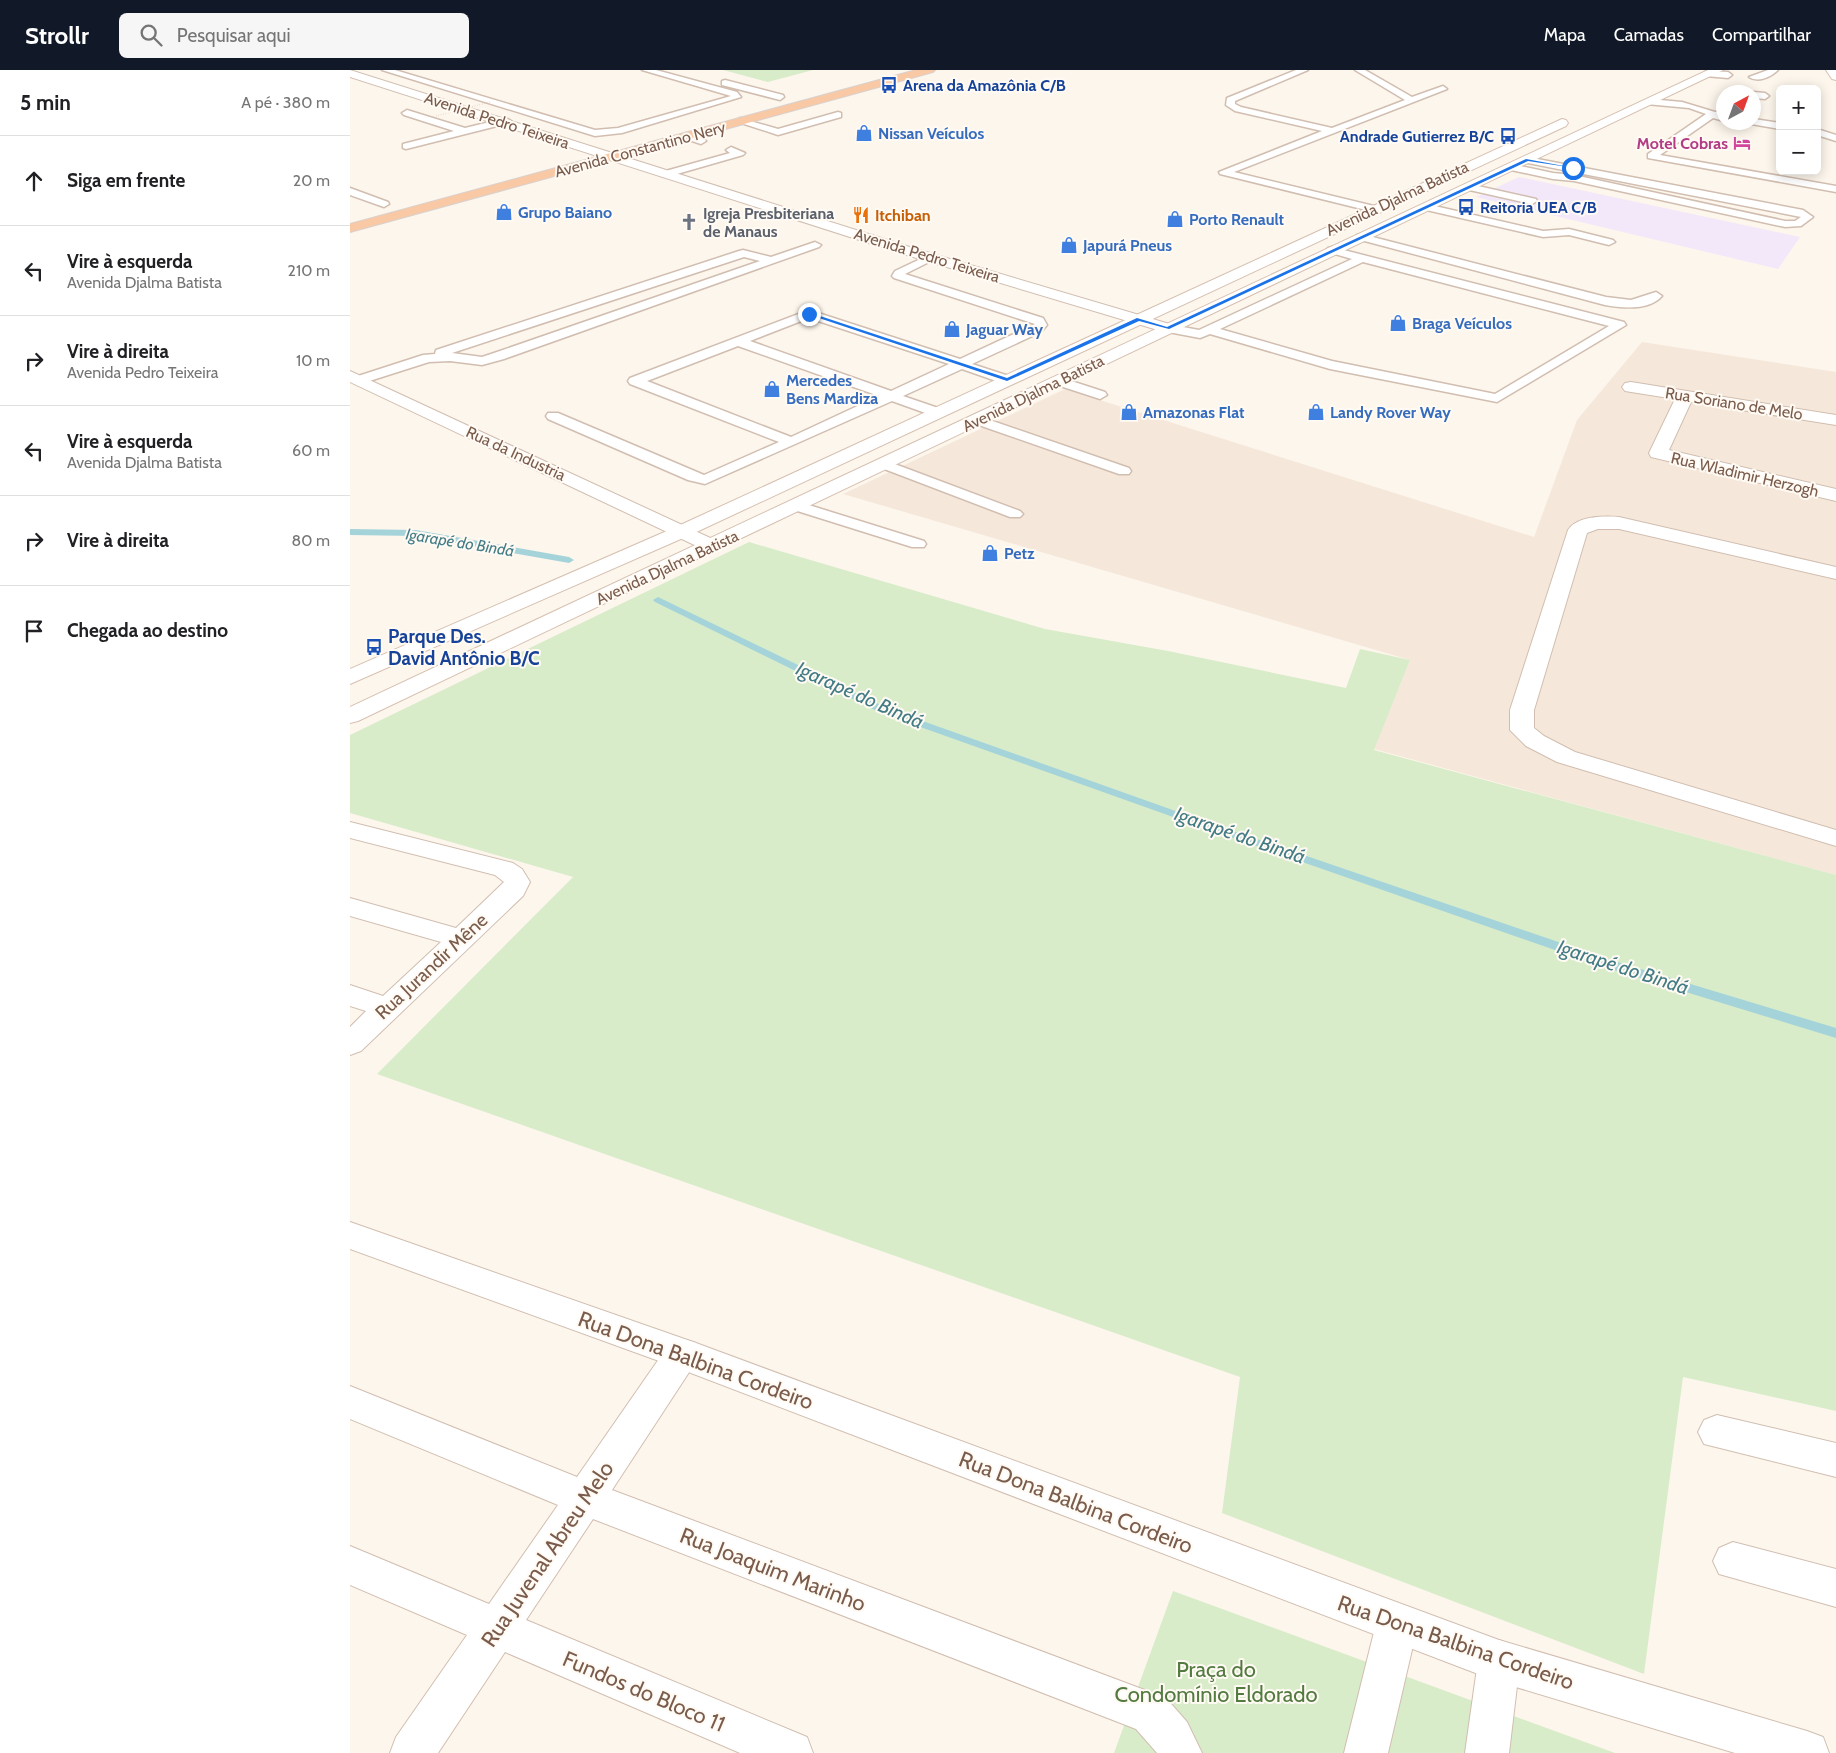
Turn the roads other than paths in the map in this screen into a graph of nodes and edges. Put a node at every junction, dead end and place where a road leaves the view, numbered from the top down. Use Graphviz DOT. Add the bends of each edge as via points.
graph roads {
  1 [pos="386,70"];
  2 [pos="646,70"];
  3 [pos="679,70"];
  4 [pos="929,70"];
  5 [pos="1304,70"];
  6 [pos="1359,70"];
  7 [pos="1774,70"];
  8 [pos="1832,70"];
  9 [pos="350,72"];
  10 [pos="872,72"];
  11 [pos="1718,73"];
  12 [pos="1753,77"];
  13 [pos="1836,77"];
  14 [pos="1443,89"];
  15 [pos="1664,95"];
  16 [pos="1761,96"];
  17 [pos="1765,96"];
  18 [pos="780,97"];
  19 [pos="712,100"];
  20 [pos="1412,101"];
  21 [pos="1649,102"];
  22 [pos="1716,112"];
  23 [pos="407,113"];
  24 [pos="1716,113"];
  25 [pos="838,115"];
  26 [pos="1761,115"];
  27 [pos="1776,116"];
  28 [pos="1572,118"];
  29 [pos="1716,118"];
  30 [pos="499,119"];
  31 [pos="1761,123"];
  32 [pos="1776,125"];
  33 [pos="617,126"];
  34 [pos="739,127"];
  35 [pos="452,128"];
  36 [pos="463,131"];
  37 [pos="778,132"];
  38 [pos="1333,132"];
  39 [pos="1821,133"];
  40 [pos="686,136"];
  41 [pos="757,136"];
  42 [pos="1836,138"];
  43 [pos="701,141"];
  44 [pos="395,143"];
  45 [pos="406,146"];
  46 [pos="587,150"];
  47 [pos="731,150"];
  48 [pos="608,156"];
  49 [pos="1527,160"];
  50 [pos="1573,168"];
  51 [pos="666,174"];
  52 [pos="1511,174"];
  53 [pos="1559,176"];
  54 [pos="1469,187"];
  55 [pos="1836,188"];
  56 [pos="350,191"];
  57 [pos="412,197"];
  58 [pos="1447,197"];
  59 [pos="1462,201"];
  60 [pos="1532,201"];
  61 [pos="388,203"];
  62 [pos="1426,207"];
  63 [pos="1374,208"];
  64 [pos="358,211"];
  65 [pos="1552,221"];
  66 [pos="350,228"];
  67 [pos="1569,232"];
  68 [pos="1361,237"];
  69 [pos="1609,242"];
  70 [pos="815,245"];
  71 [pos="1332,250"];
  72 [pos="931,257"];
  73 [pos="1362,258"];
  74 [pos="771,260"];
  75 [pos="1656,296"];
  76 [pos="1075,299"];
  77 [pos="1139,319"];
  78 [pos="1167,328"];
  79 [pos="1210,330"];
  80 [pos="737,342"];
  81 [pos="1088,342"];
  82 [pos="428,358"];
  83 [pos="961,364"];
  84 [pos="355,378"];
  85 [pos="1007,380"];
  86 [pos="1058,381"];
  87 [pos="1632,387"];
  88 [pos="1100,395"];
  89 [pos="1686,395"];
  90 [pos="890,396"];
  91 [pos="936,412"];
  92 [pos="553,416"];
  93 [pos="978,420"];
  94 [pos="1836,420"];
  95 [pos="791,442"];
  96 [pos="884,464"];
  97 [pos="1124,471"];
  98 [pos="1836,495"];
  99 [pos="796,506"];
  100 [pos="1015,514"];
  101 [pos="683,531"];
  102 [pos="918,544"];
  103 [pos="712,546"];
  104 [pos="1836,573"];
  105 [pos="350,677"];
  106 [pos="350,716"];
  107 [pos="350,830"];
  108 [pos="1836,838"];
  109 [pos="350,907"];
  110 [pos="461,939"];
  111 [pos="350,995"];
  112 [pos="387,1008"];
  113 [pos="350,1044"];
  114 [pos="350,1235"];
  115 [pos="683,1354"];
  116 [pos="350,1402"];
  117 [pos="1717,1432"];
  118 [pos="1836,1460"];
  119 [pos="585,1498"];
  120 [pos="1733,1560"];
  121 [pos="350,1565"];
  122 [pos="1836,1588"];
  123 [pos="1397,1624"];
  124 [pos="497,1629"];
  125 [pos="1500,1661"];
  126 [pos="412,1753"];
  127 [pos="791,1753"];
  128 [pos="1180,1753"];
  129 [pos="1366,1753"];
  130 [pos="1487,1753"];
  131 [pos="1807,1753"];
  1 -- 2 [label="lane" via="595,133 619,131 738,97"];
  3 -- 18 [label="lane"];
  4 -- 34 [label="highway, Avenida Constantino Nery"];
  5 -- 38 [label="lane" via="1230,100 1231,105"];
  6 -- 20 [label="lane"];
  7 -- 12 [label="lane" via="1764,76"];
  8 -- 13 [label="street"];
  9 -- 30 [label="street, Avenida Pedro Teixeira"];
  10 -- 18 [label="highway, Avenida Constantino Nery"];
  11 -- 15 [label="street, Avenida Djalma Batista"];
  14 -- 20 [label="lane"];
  15 -- 21 [label="street, Avenida Djalma Batista"];
  15 -- 22 [label="lane" via="1702,103"];
  16 -- 17 [label="lane"];
  18 -- 46 [label="highway, Avenida Constantino Nery"];
  19 -- 33 [label="lane"];
  20 -- 38 [label="lane"];
  21 -- 24 [label="lane" via="1695,107"];
  21 -- 49 [label="street, Avenida Djalma Batista"];
  23 -- 35 [label="lane"];
  25 -- 37 [label="lane"];
  26 -- 27 [label="lane"];
  28 -- 63 [label="street, Avenida Djalma Batista"];
  29 -- 55 [label="lane" via="1651,156"];
  30 -- 35 [label="lane"];
  30 -- 36 [label="lane"];
  30 -- 46 [label="street, Avenida Pedro Teixeira"];
  31 -- 32 [label="lane"];
  34 -- 37 [label="lane"];
  34 -- 40 [label="highway, Avenida Constantino Nery" via="718,127"];
  35 -- 36 [label="lane"];
  35 -- 44 [label="lane"];
  36 -- 45 [label="lane"];
  37 -- 41 [label="lane"];
  38 -- 63 [label="lane" via="1224,172"];
  39 -- 42 [label="lane"];
  40 -- 43 [label="lane"];
  40 -- 48 [label="highway, Avenida Constantino Nery"];
  46 -- 48 [label="street, Avenida Pedro Teixeira"];
  46 -- 57 [label="highway, Avenida Constantino Nery"];
  47 -- 51 [label="lane" via="740,153"];
  48 -- 51 [label="street, Avenida Pedro Teixeira"];
  48 -- 66 [label="highway, Avenida Constantino Nery"];
  49 -- 50 [label="lane"];
  49 -- 52 [label="street, Avenida Djalma Batista"];
  50 -- 53 [label="lane"];
  50 -- 53 [label="lane" via="1808,216 1797,224 1785,224"];
  51 -- 72 [label="street, Avenida Pedro Teixeira"];
  52 -- 53 [label="lane"];
  52 -- 54 [label="street, Avenida Djalma Batista" via="1491,176"];
  54 -- 58 [label="street, Avenida Djalma Batista"];
  54 -- 60 [label="lane"];
  56 -- 61 [label="lane"];
  58 -- 59 [label="lane"];
  58 -- 62 [label="street, Avenida Djalma Batista"];
  61 -- 64 [label="highway"];
  62 -- 67 [label="lane" via="1543,234"];
  62 -- 68 [label="street, Avenida Djalma Batista"];
  63 -- 77 [label="street, Avenida Djalma Batista"];
  65 -- 67 [label="lane" via="1565,226"];
  67 -- 69 [label="lane"];
  68 -- 71 [label="street, Avenida Djalma Batista"];
  68 -- 75 [label="lane" via="1605,301 1628,305"];
  70 -- 74 [label="lane"];
  71 -- 73 [label="lane"];
  71 -- 78 [label="street, Avenida Djalma Batista"];
  72 -- 76 [label="street, Avenida Pedro Teixeira"];
  72 -- 83 [label="lane" via="898,276 1039,321 1041,325"];
  73 -- 79 [label="lane"];
  73 -- 79 [label="lane" via="1620,325 1497,398 1330,365"];
  74 -- 82 [label="lane" via="482,361"];
  74 -- 82 [label="lane" via="743,253"];
  76 -- 77 [label="street, Avenida Pedro Teixeira"];
  76 -- 81 [label="street, Avenida Pedro Teixeira" via="1099,323 1099,331"];
  77 -- 78 [label="street, Avenida Pedro Teixeira"];
  77 -- 81 [label="street, Avenida Djalma Batista"];
  78 -- 79 [label="lane" via="1200,334"];
  78 -- 86 [label="street, Avenida Djalma Batista"];
  80 -- 83 [label="lane" via="809,314"];
  80 -- 90 [label="lane"];
  80 -- 95 [label="lane" via="635,381"];
  81 -- 85 [label="street, Avenida Djalma Batista"];
  82 -- 84 [label="lane"];
  83 -- 85 [label="lane"];
  83 -- 90 [label="lane"];
  84 -- 101 [label="street, Rua da Industria"];
  85 -- 91 [label="street, Avenida Djalma Batista"];
  86 -- 88 [label="lane"];
  86 -- 93 [label="street, Avenida Djalma Batista"];
  87 -- 89 [label="street, Rua Soriano de Melo"];
  89 -- 94 [label="street, Rua Soriano de Melo"];
  89 -- 98 [label="street, Rua Wladimir Herzogh" via="1658,452"];
  90 -- 91 [label="lane"];
  90 -- 95 [label="lane"];
  91 -- 101 [label="street, Avenida Djalma Batista"];
  92 -- 95 [label="lane" via="705,480"];
  93 -- 96 [label="street, Avenida Djalma Batista"];
  93 -- 97 [label="lane"];
  96 -- 99 [label="street, Avenida Djalma Batista"];
  96 -- 100 [label="lane"];
  99 -- 102 [label="lane"];
  99 -- 103 [label="street, Avenida Djalma Batista"];
  101 -- 103 [label="street, Rua da Industria"];
  101 -- 105 [label="street, Avenida Djalma Batista"];
  103 -- 106 [label="street, Avenida Djalma Batista"];
  104 -- 108 [label="street" via="1619,524 1602,522 1587,525 1578,530 1522,710 1522,730 1535,741 1566,757"];
  107 -- 110 [label="street, Rua Jurandir Mêne" via="513,875 517,882 513,890"];
  109 -- 110 [label="street"];
  110 -- 112 [label="street, Rua Jurandir Mêne"];
  111 -- 112 [label="street"];
  112 -- 113 [label="street, Rua Jurandir Mêne"];
  114 -- 115 [label="street, Rua Dona Balbina Cordeiro"];
  115 -- 119 [label="street, Rua Juvenal Abreu Melo"];
  115 -- 123 [label="street, Rua Dona Balbina Cordeiro"];
  116 -- 119 [label="street, Rua Joaquim Marinho"];
  117 -- 118 [label="street"];
  119 -- 124 [label="street, Rua Juvenal Abreu Melo"];
  119 -- 128 [label="street, Rua Joaquim Marinho" via="1151,1713 1172,1737"];
  120 -- 122 [label="street"];
  121 -- 124 [label="street, Fundos do Bloco 11"];
  123 -- 125 [label="street, Rua Dona Balbina Cordeiro"];
  123 -- 129 [label="street"];
  124 -- 126 [label="street, Rua Juvenal Abreu Melo"];
  124 -- 127 [label="street, Fundos do Bloco 11"];
  125 -- 130 [label="street"];
  125 -- 131 [label="street, Rua Dona Balbina Cordeiro"];
}
